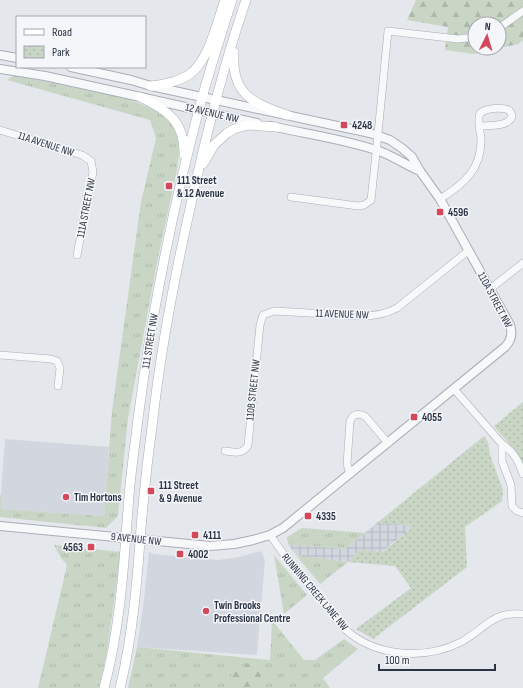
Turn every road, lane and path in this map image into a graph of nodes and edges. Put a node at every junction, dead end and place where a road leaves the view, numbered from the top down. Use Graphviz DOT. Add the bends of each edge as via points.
graph roads {
  1 [pos="225,0"];
  2 [pos="232,0"];
  3 [pos="246,0"];
  4 [pos="523,11"];
  5 [pos="507,22"];
  6 [pos="235,37"];
  7 [pos="467,38"];
  8 [pos="0,55"];
  9 [pos="16,58"];
  10 [pos="77,68"];
  11 [pos="0,69"];
  12 [pos="151,86"];
  13 [pos="140,97"];
  14 [pos="202,97"];
  15 [pos="216,100"];
  16 [pos="199,110"];
  17 [pos="213,113"];
  18 [pos="287,115"];
  19 [pos="480,126"];
  20 [pos="276,128"];
  21 [pos="0,130"];
  22 [pos="377,143"];
  23 [pos="91,161"];
  24 [pos="420,171"];
  25 [pos="183,173"];
  26 [pos="198,174"];
  27 [pos="290,197"];
  28 [pos="440,199"];
  29 [pos="468,251"];
  30 [pos="77,255"];
  31 [pos="523,263"];
  32 [pos="490,289"];
  33 [pos="267,312"];
  34 [pos="0,355"];
  35 [pos="58,386"];
  36 [pos="454,389"];
  37 [pos="388,443"];
  38 [pos="502,444"];
  39 [pos="225,451"];
  40 [pos="350,474"];
  41 [pos="523,474"];
  42 [pos="523,513"];
  43 [pos="0,526"];
  44 [pos="270,534"];
  45 [pos="126,538"];
  46 [pos="140,540"];
  47 [pos="523,614"];
  48 [pos="104,688"];
  49 [pos="120,688"];
  1 -- 12 [label="main road" via="209,46 198,67 189,75 172,82"];
  2 -- 14 [label="main road, 111 STREET NW"];
  3 -- 6 [label="main road, 111 STREET NW"];
  4 -- 5 [label="street"];
  6 -- 15 [label="main road, 111 STREET NW"];
  6 -- 18 [label="main road" via="233,65 241,89 252,101"];
  7 -- 22 [label="street" via="388,31"];
  8 -- 9 [label="street"];
  10 -- 12 [label="street, 12 AVENUE NW"];
  11 -- 13 [label="street, 12 AVENUE NW"];
  12 -- 14 [label="street, 12 AVENUE NW"];
  13 -- 16 [label="street, 12 AVENUE NW"];
  13 -- 25 [label="main road" via="168,112 177,123 184,146"];
  14 -- 15 [label="street, 12 AVENUE NW"];
  14 -- 16 [label="main road, 111 STREET NW"];
  15 -- 17 [label="main road, 111 STREET NW"];
  15 -- 18 [label="street, 12 AVENUE NW"];
  16 -- 17 [label="street, 12 AVENUE NW"];
  16 -- 25 [label="main road, 111 STREET NW"];
  17 -- 20 [label="street, 12 AVENUE NW"];
  17 -- 26 [label="main road, 111 STREET NW"];
  18 -- 22 [label="street, 12 AVENUE NW"];
  19 -- 19 [label="street" via="506,123 511,120 512,115 509,110 503,108 482,111 479,115"];
  19 -- 28 [label="street" via="480,148 472,171 462,185"];
  20 -- 22 [label="street, 12 AVENUE NW"];
  20 -- 26 [label="main road" via="248,125 227,133 214,145"];
  21 -- 23 [label="street, 11A AVENUE NW" via="82,155"];
  22 -- 24 [label="street, 12 AVENUE NW" via="406,165"];
  22 -- 24 [label="street, 12 AVENUE NW" via="395,144 409,153"];
  22 -- 27 [label="street" via="372,197 369,202 358,206"];
  23 -- 30 [label="street, 111A STREET NW" via="93,172"];
  24 -- 28 [label="street, 12 AVENUE NW"];
  25 -- 45 [label="main road, 111 STREET NW" via="147,359 134,449"];
  26 -- 46 [label="main road, 111 STREET NW" via="179,258 163,350"];
  28 -- 29 [label="street, 110A STREET NW"];
  29 -- 32 [label="street, 110A STREET NW"];
  29 -- 33 [label="street, 11 AVENUE NW" via="397,308 385,313 362,316"];
  31 -- 32 [label="street"];
  32 -- 36 [label="street, 110A STREET NW" via="510,325 510,340"];
  33 -- 39 [label="street, 110B STREET NW" via="260,325 248,445 242,452"];
  34 -- 35 [label="street" via="55,360 60,365"];
  36 -- 37 [label="street, 110A STREET NW"];
  36 -- 38 [label="street"];
  37 -- 40 [label="street, 110A STREET NW"];
  37 -- 40 [label="street" via="365,416 353,416 350,421 347,464"];
  38 -- 41 [label="street" via="517,458"];
  38 -- 42 [label="street" via="502,461 511,485 512,506"];
  40 -- 44 [label="street, 110A STREET NW" via="283,528"];
  43 -- 45 [label="street, 9 AVENUE NW"];
  44 -- 46 [label="street, 9 AVENUE NW" via="242,543 218,546"];
  44 -- 47 [label="street, RUNNING CREEK LANE NW" via="343,626 357,639 376,648 396,652 433,651 460,642 499,616"];
  45 -- 46 [label="street, 9 AVENUE NW"];
  45 -- 48 [label="main road, 111 STREET NW" via="120,602"];
  46 -- 49 [label="main road, 111 STREET NW" via="135,605"];
}
